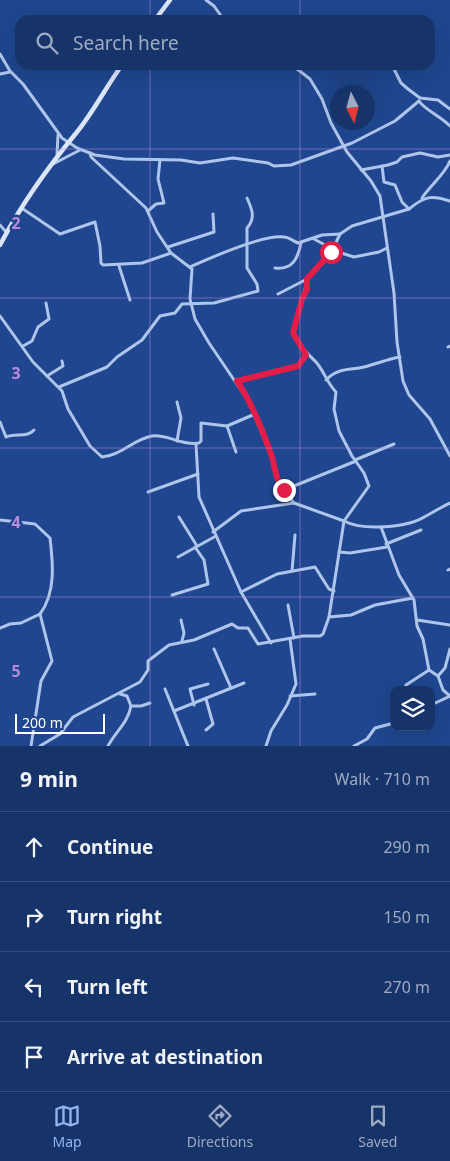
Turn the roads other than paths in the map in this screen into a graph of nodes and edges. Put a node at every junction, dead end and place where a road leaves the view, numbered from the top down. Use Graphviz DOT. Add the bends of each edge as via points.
graph roads {
  1 [pos="170,0"];
  2 [pos="206,0"];
  3 [pos="159,15"];
  4 [pos="220,15"];
  5 [pos="0,54"];
  6 [pos="2,61"];
  7 [pos="119,70"];
  8 [pos="298,70"];
  9 [pos="394,70"];
  10 [pos="10,72"];
  11 [pos="0,74"];
  12 [pos="418,101"];
  13 [pos="450,109"];
  14 [pos="450,126"];
  15 [pos="58,134"];
  16 [pos="67,142"];
  17 [pos="344,145"];
  18 [pos="83,151"];
  19 [pos="90,153"];
  20 [pos="57,154"];
  21 [pos="450,155"];
  22 [pos="160,160"];
  23 [pos="450,161"];
  24 [pos="52,164"];
  25 [pos="382,166"];
  26 [pos="361,170"];
  27 [pos="247,198"];
  28 [pos="422,199"];
  29 [pos="450,201"];
  30 [pos="23,209"];
  31 [pos="409,209"];
  32 [pos="148,211"];
  33 [pos="213,214"];
  34 [pos="383,218"];
  35 [pos="0,225"];
  36 [pos="7,233"];
  37 [pos="340,234"];
  38 [pos="314,238"];
  39 [pos="301,243"];
  40 [pos="246,244"];
  41 [pos="0,245"];
  42 [pos="167,247"];
  43 [pos="387,248"];
  44 [pos="333,249"];
  45 [pos="171,253"];
  46 [pos="119,266"];
  47 [pos="189,267"];
  48 [pos="275,268"];
  49 [pos="307,279"];
  50 [pos="278,294"];
  51 [pos="130,300"];
  52 [pos="46,304"];
  53 [pos="192,304"];
  54 [pos="0,316"];
  55 [pos="23,346"];
  56 [pos="306,355"];
  57 [pos="400,357"];
  58 [pos="62,361"];
  59 [pos="47,376"];
  60 [pos="326,380"];
  61 [pos="237,381"];
  62 [pos="58,387"];
  63 [pos="176,402"];
  64 [pos="255,414"];
  65 [pos="0,422"];
  66 [pos="227,426"];
  67 [pos="34,430"];
  68 [pos="177,441"];
  69 [pos="196,444"];
  70 [pos="394,444"];
  71 [pos="236,452"];
  72 [pos="450,456"];
  73 [pos="355,461"];
  74 [pos="198,474"];
  75 [pos="284,490"];
  76 [pos="148,492"];
  77 [pos="294,503"];
  78 [pos="450,503"];
  79 [pos="179,518"];
  80 [pos="0,520"];
  81 [pos="344,521"];
  82 [pos="381,527"];
  83 [pos="421,530"];
  84 [pos="215,534"];
  85 [pos="295,535"];
  86 [pos="387,546"];
  87 [pos="196,547"];
  88 [pos="339,552"];
  89 [pos="178,557"];
  90 [pos="292,571"];
  91 [pos="334,591"];
  92 [pos="241,592"];
  93 [pos="172,595"];
  94 [pos="413,598"];
  95 [pos="288,605"];
  96 [pos="40,614"];
  97 [pos="329,616"];
  98 [pos="181,620"];
  99 [pos="418,620"];
  100 [pos="450,625"];
  101 [pos="0,628"];
  102 [pos="292,639"];
  103 [pos="182,641"];
  104 [pos="271,643"];
  105 [pos="214,649"];
  106 [pos="450,649"];
  107 [pos="429,670"];
  108 [pos="438,676"];
  109 [pos="244,683"];
  110 [pos="208,684"];
  111 [pos="406,686"];
  112 [pos="231,688"];
  113 [pos="165,689"];
  114 [pos="119,694"];
  115 [pos="314,694"];
  116 [pos="290,696"];
  117 [pos="450,696"];
  118 [pos="206,699"];
  119 [pos="150,702"];
  120 [pos="435,703"];
  121 [pos="194,705"];
  122 [pos="131,706"];
  123 [pos="174,711"];
  124 [pos="390,724"];
  125 [pos="206,730"];
  126 [pos="31,746"];
  127 [pos="40,746"];
  128 [pos="108,746"];
  129 [pos="188,746"];
  130 [pos="266,746"];
  131 [pos="354,746"];
  1 -- 3 [label="street"];
  2 -- 4 [label="street"];
  5 -- 6 [label="street"];
  6 -- 10 [label="street"];
  7 -- 16 [label="street"];
  8 -- 17 [label="street" via="310,79"];
  9 -- 12 [label="street" via="401,83"];
  10 -- 11 [label="street"];
  10 -- 15 [label="street" via="23,84"];
  12 -- 13 [label="street" via="438,100"];
  12 -- 14 [label="street"];
  12 -- 17 [label="street" via="395,121"];
  15 -- 16 [label="street"];
  15 -- 20 [label="street"];
  16 -- 18 [label="street"];
  16 -- 20 [label="street"];
  17 -- 22 [label="street" via="291,165 278,166 233,158 200,163"];
  17 -- 26 [label="street"];
  18 -- 19 [label="street"];
  18 -- 24 [label="street" via="77,150"];
  19 -- 22 [label="street"];
  19 -- 32 [label="street"];
  20 -- 24 [label="street"];
  21 -- 25 [label="street" via="438,157 420,153"];
  22 -- 32 [label="street" via="158,179 164,204 156,204"];
  23 -- 28 [label="street"];
  24 -- 30 [label="street"];
  25 -- 26 [label="street"];
  25 -- 31 [label="street" via="384,182 395,185 402,202"];
  26 -- 34 [label="street" via="377,188"];
  27 -- 40 [label="street" via="253,211"];
  28 -- 29 [label="street" via="435,197"];
  28 -- 31 [label="street"];
  30 -- 36 [label="street"];
  30 -- 46 [label="street" via="60,234 95,222 101,263"];
  31 -- 34 [label="street"];
  32 -- 42 [label="street"];
  33 -- 42 [label="street" via="214,232"];
  34 -- 37 [label="street" via="357,224"];
  34 -- 43 [label="street"];
  35 -- 36 [label="street"];
  36 -- 41 [label="street"];
  37 -- 38 [label="street"];
  37 -- 44 [label="street"];
  38 -- 39 [label="street"];
  38 -- 44 [label="street"];
  39 -- 40 [label="street" via="279,236"];
  39 -- 48 [label="street" via="300,255 293,263 288,267"];
  40 -- 47 [label="street"];
  40 -- 53 [label="street" via="247,268 258,291 214,303"];
  42 -- 45 [label="street"];
  43 -- 44 [label="street" via="354,256"];
  43 -- 57 [label="street"];
  44 -- 49 [label="street" via="319,269"];
  45 -- 46 [label="street" via="142,263"];
  45 -- 47 [label="street"];
  46 -- 51 [label="street"];
  47 -- 53 [label="street" via="192,269 189,286"];
  49 -- 50 [label="street"];
  49 -- 56 [label="street" via="307,289 293,333"];
  52 -- 55 [label="street" via="49,319 38,327 32,341"];
  53 -- 61 [label="street" via="195,319 209,343"];
  53 -- 62 [label="street" via="182,304 174,313 160,316 142,340 107,367"];
  54 -- 55 [label="street"];
  55 -- 59 [label="street"];
  56 -- 60 [label="street" via="317,363"];
  56 -- 61 [label="street" via="298,366"];
  57 -- 60 [label="street" via="344,369"];
  57 -- 72 [label="street" via="406,390 430,419"];
  58 -- 59 [label="street" via="63,366"];
  59 -- 62 [label="street"];
  60 -- 73 [label="street" via="338,394 335,416"];
  61 -- 64 [label="street"];
  62 -- 68 [label="street" via="90,446 99,456 107,456 150,437"];
  63 -- 68 [label="street" via="181,418"];
  64 -- 66 [label="street"];
  64 -- 75 [label="street"];
  65 -- 67 [label="street" via="6,437 26,435"];
  66 -- 69 [label="street" via="201,424 201,441"];
  66 -- 71 [label="street"];
  68 -- 69 [label="street"];
  69 -- 74 [label="street"];
  70 -- 73 [label="street"];
  73 -- 75 [label="street"];
  73 -- 81 [label="street" via="369,486"];
  74 -- 76 [label="street"];
  74 -- 84 [label="street" via="199,497"];
  75 -- 77 [label="street"];
  77 -- 81 [label="street"];
  77 -- 84 [label="street" via="241,511"];
  78 -- 82 [label="street" via="414,521"];
  79 -- 87 [label="street"];
  80 -- 96 [label="street" via="32,523 50,538 51,592 48,604"];
  81 -- 82 [label="street" via="352,525"];
  81 -- 88 [label="street"];
  82 -- 86 [label="street"];
  83 -- 86 [label="street"];
  84 -- 87 [label="street"];
  84 -- 92 [label="street"];
  85 -- 90 [label="street"];
  86 -- 88 [label="street"];
  86 -- 94 [label="street"];
  87 -- 89 [label="street"];
  87 -- 93 [label="street" via="204,560 208,584"];
  88 -- 91 [label="street"];
  90 -- 91 [label="street" via="316,567 330,590"];
  90 -- 92 [label="street" via="273,575"];
  91 -- 97 [label="street"];
  92 -- 104 [label="street"];
  94 -- 97 [label="street" via="375,605 351,615"];
  94 -- 99 [label="street"];
  95 -- 102 [label="street"];
  96 -- 101 [label="street" via="21,624"];
  96 -- 126 [label="street" via="52,661 41,681"];
  97 -- 102 [label="street" via="320,636"];
  98 -- 103 [label="street"];
  99 -- 100 [label="street"];
  99 -- 107 [label="street"];
  102 -- 104 [label="street"];
  102 -- 116 [label="street" via="296,684"];
  103 -- 104 [label="street" via="194,640 232,624 248,628 258,644"];
  103 -- 114 [label="street" via="154,655 148,661 148,670 140,682"];
  105 -- 112 [label="street"];
  106 -- 108 [label="street" via="445,668"];
  107 -- 108 [label="street"];
  107 -- 111 [label="street"];
  108 -- 117 [label="street" via="443,690"];
  109 -- 112 [label="street"];
  110 -- 121 [label="street" via="190,689"];
  112 -- 118 [label="street"];
  113 -- 123 [label="street"];
  114 -- 122 [label="street" via="127,696"];
  114 -- 127 [label="street" via="72,717 60,734"];
  115 -- 116 [label="street"];
  116 -- 130 [label="street"];
  117 -- 120 [label="street"];
  118 -- 121 [label="street"];
  118 -- 125 [label="street" via="213,724"];
  119 -- 122 [label="street"];
  121 -- 123 [label="street"];
  122 -- 128 [label="street" via="125,724 112,736"];
  123 -- 129 [label="street"];
  124 -- 131 [label="street" via="375,728 367,739"];
}
